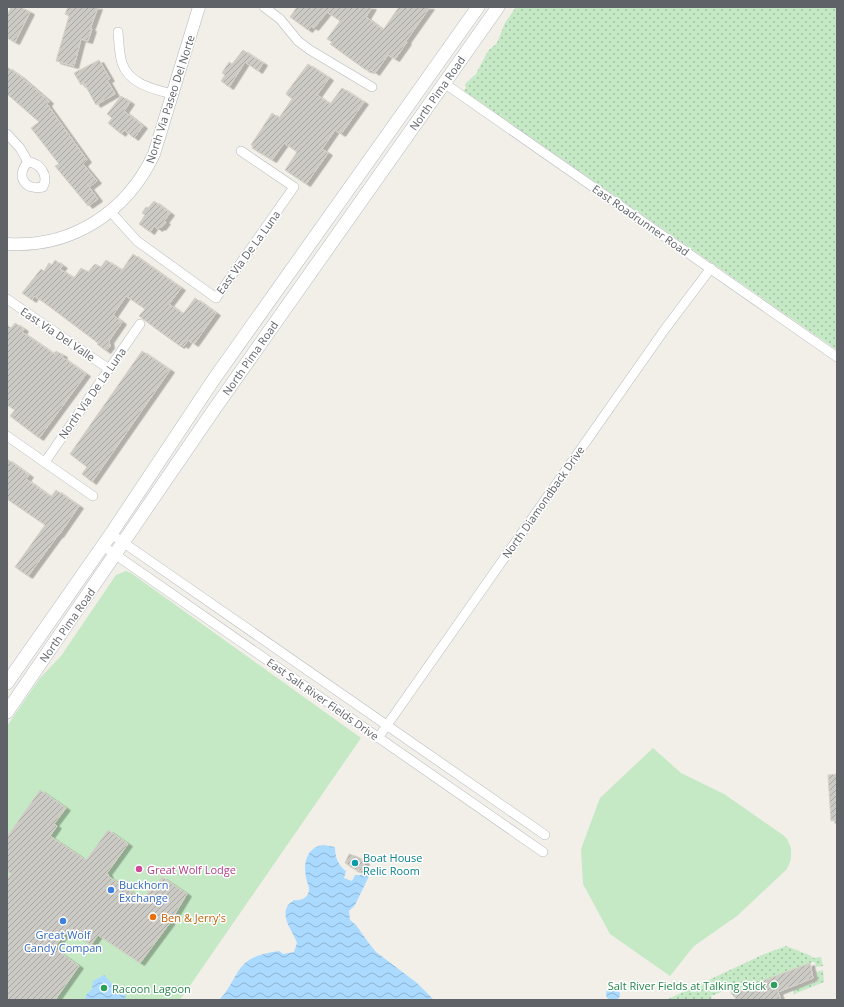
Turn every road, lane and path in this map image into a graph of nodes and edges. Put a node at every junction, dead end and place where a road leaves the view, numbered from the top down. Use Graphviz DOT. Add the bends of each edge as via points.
graph roads {
  1 [pos="199,7"];
  2 [pos="264,7"];
  3 [pos="478,7"];
  4 [pos="498,7"];
  5 [pos="118,32"];
  6 [pos="444,83"];
  7 [pos="372,87"];
  8 [pos="172,94"];
  9 [pos="7,134"];
  10 [pos="242,151"];
  11 [pos="28,162"];
  12 [pos="110,211"];
  13 [pos="7,244"];
  14 [pos="711,268"];
  15 [pos="7,299"];
  16 [pos="140,324"];
  17 [pos="837,357"];
  18 [pos="109,369"];
  19 [pos="7,436"];
  20 [pos="45,462"];
  21 [pos="93,496"];
  22 [pos="111,534"];
  23 [pos="124,543"];
  24 [pos="103,546"];
  25 [pos="116,555"];
  26 [pos="7,683"];
  27 [pos="7,712"];
  28 [pos="387,726"];
  29 [pos="378,738"];
  30 [pos="545,835"];
  31 [pos="543,852"];
  1 -- 8 [label="street, North Via Paseo Del Norte"];
  2 -- 7 [label="street" via="280,19 298,41 310,50"];
  3 -- 22 [label="main road, North Pima Road" via="214,379"];
  4 -- 6 [label="main road, North Pima Road"];
  5 -- 8 [label="street" via="121,62 132,78 151,89"];
  6 -- 14 [label="street, East Roadrunner Road"];
  6 -- 23 [label="main road, North Pima Road" via="213,411"];
  8 -- 12 [label="street, North Via Paseo Del Norte" via="157,147 147,168 127,196"];
  9 -- 11 [label="street"];
  10 -- 12 [label="street, East Via De La Luna" via="294,188 216,298 138,241"];
  12 -- 13 [label="street, North Via Paseo Del Norte" via="76,233 28,244"];
  14 -- 17 [label="street, East Roadrunner Road"];
  14 -- 28 [label="street, North Diamondback Drive" via="665,329"];
  15 -- 18 [label="street, East Via Del Valle"];
  16 -- 18 [label="street, North Via De La Luna"];
  18 -- 20 [label="street, North Via De La Luna"];
  19 -- 20 [label="street"];
  20 -- 21 [label="street"];
  22 -- 23 [label="street, East Salt River Fields Drive"];
  22 -- 24 [label="main road, North Pima Road"];
  23 -- 25 [label="main road, North Pima Road"];
  23 -- 28 [label="street, East Salt River Fields Drive"];
  24 -- 25 [label="street, East Salt River Fields Drive"];
  24 -- 26 [label="main road, North Pima Road"];
  25 -- 27 [label="main road, North Pima Road"];
  25 -- 29 [label="street, East Salt River Fields Drive"];
  28 -- 29 [label="street, North Diamondback Drive"];
  28 -- 30 [label="street, East Salt River Fields Drive"];
  29 -- 31 [label="street, East Salt River Fields Drive"];
}
